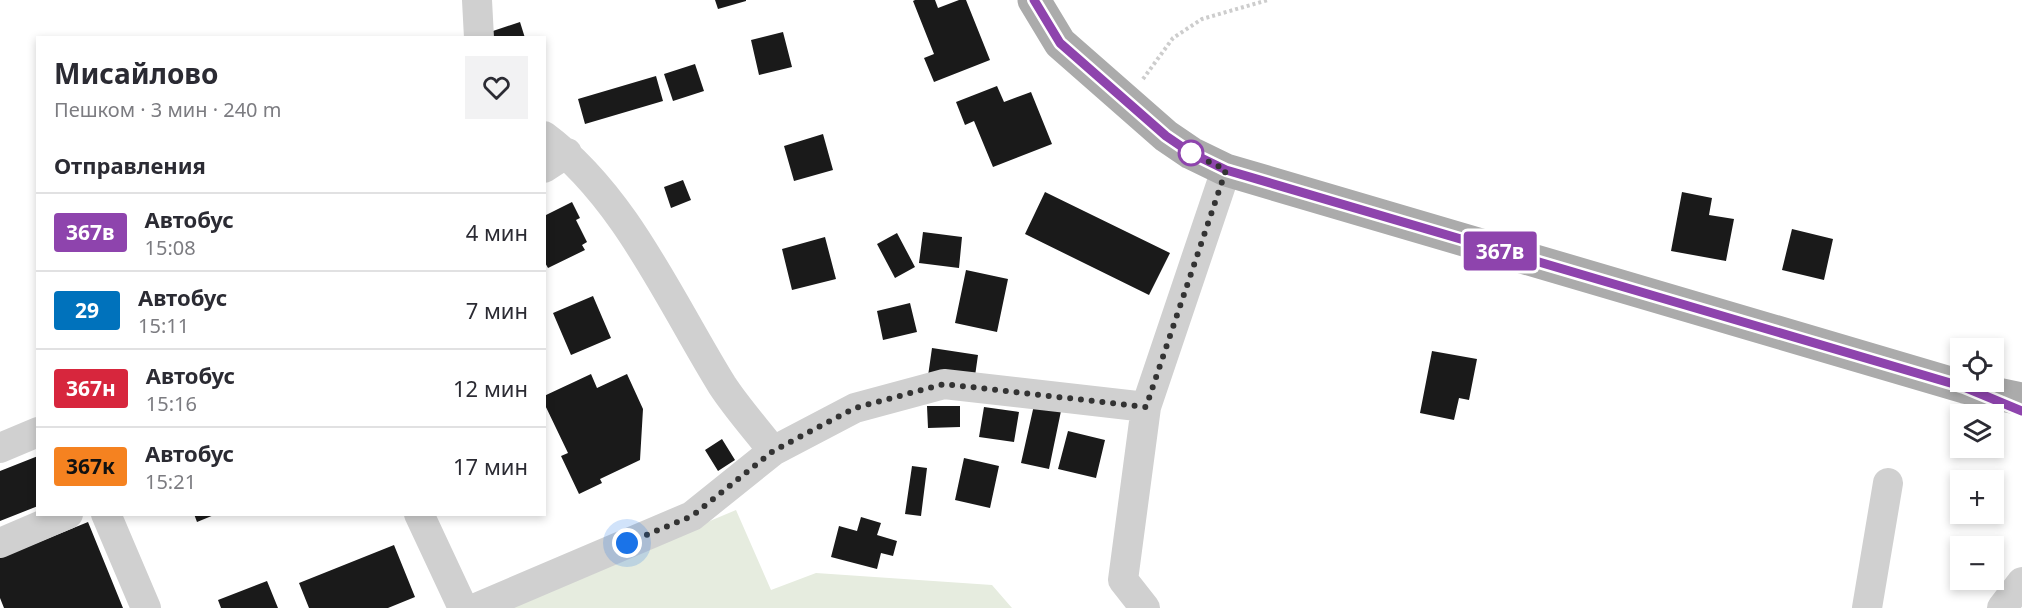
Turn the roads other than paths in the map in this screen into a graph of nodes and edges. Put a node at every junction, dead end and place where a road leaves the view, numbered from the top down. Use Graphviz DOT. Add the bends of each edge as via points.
graph roads {
  1 [pos="477,0"];
  2 [pos="1034,0"];
  3 [pos="479,36"];
  4 [pos="552,152"];
  5 [pos="1226,170"];
  6 [pos="1950,383"];
  7 [pos="1976,392"];
  8 [pos="1988,392"];
  9 [pos="2022,399"];
  10 [pos="1146,407"];
  11 [pos="2022,411"];
  12 [pos="36,433"];
  13 [pos="0,448"];
  14 [pos="773,451"];
  15 [pos="1888,483"];
  16 [pos="63,516"];
  17 [pos="107,516"];
  18 [pos="420,516"];
  19 [pos="0,543"];
  20 [pos="2022,582"];
  21 [pos="146,608"];
  22 [pos="463,608"];
  23 [pos="476,608"];
  24 [pos="1145,608"];
  25 [pos="1867,608"];
  26 [pos="2002,608"];
  1 -- 3 [label="street"];
  2 -- 5 [label="main road" via="1060,43 1166,136"];
  4 -- 14 [label="street" via="622,217 724,388"];
  5 -- 6 [label="main road"];
  5 -- 10 [label="street"];
  7 -- 11 [label="main road"];
  8 -- 9 [label="main road"];
  10 -- 14 [label="street" via="944,384 855,408"];
  10 -- 24 [label="street" via="1123,580"];
  12 -- 13 [label="street"];
  14 -- 23 [label="street" via="692,516"];
  15 -- 25 [label="street"];
  16 -- 19 [label="street"];
  17 -- 21 [label="street"];
  18 -- 22 [label="street"];
  20 -- 26 [label="street"];
}
